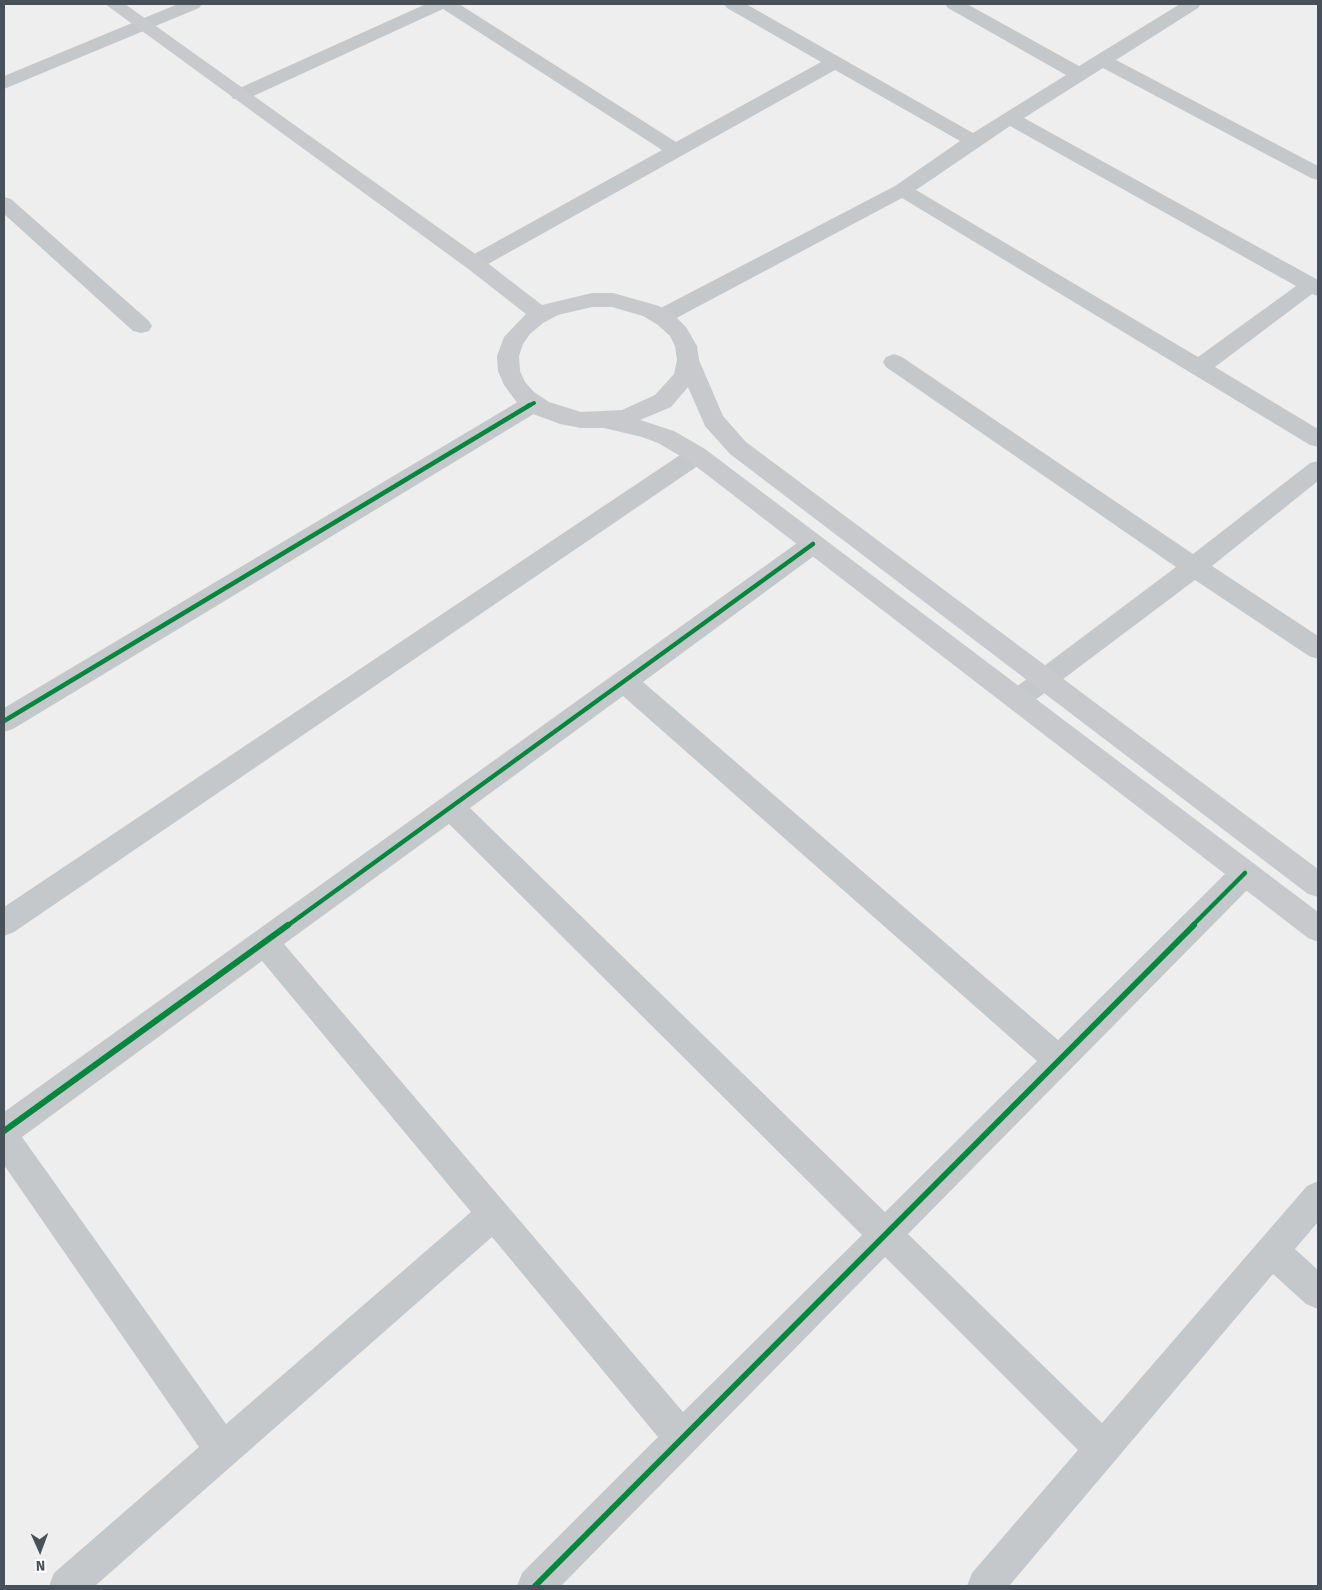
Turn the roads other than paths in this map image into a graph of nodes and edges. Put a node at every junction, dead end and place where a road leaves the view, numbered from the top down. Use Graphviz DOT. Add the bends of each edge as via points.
graph roads {
  1 [pos="114,4"];
  2 [pos="193,4"];
  3 [pos="440,4"];
  4 [pos="447,4"];
  5 [pos="733,4"];
  6 [pos="1192,4"];
  7 [pos="958,5"];
  8 [pos="142,25"];
  9 [pos="1102,60"];
  10 [pos="835,62"];
  11 [pos="1079,74"];
  12 [pos="4,84"];
  13 [pos="240,95"];
  14 [pos="1010,118"];
  15 [pos="973,141"];
  16 [pos="676,151"];
  17 [pos="1318,174"];
  18 [pos="902,190"];
  19 [pos="4,203"];
  20 [pos="474,263"];
  21 [pos="1314,287"];
  22 [pos="541,315"];
  23 [pos="661,317"];
  24 [pos="141,326"];
  25 [pos="688,360"];
  26 [pos="894,362"];
  27 [pos="1200,367"];
  28 [pos="534,403"];
  29 [pos="604,420"];
  30 [pos="1318,439"];
  31 [pos="697,456"];
  32 [pos="1316,473"];
  33 [pos="813,544"];
  34 [pos="1194,567"];
  35 [pos="1318,649"];
  36 [pos="1045,678"];
  37 [pos="624,681"];
  38 [pos="1017,700"];
  39 [pos="4,721"];
  40 [pos="450,807"];
  41 [pos="1244,873"];
  42 [pos="1318,885"];
  43 [pos="4,923"];
  44 [pos="1318,929"];
  45 [pos="264,942"];
  46 [pos="1059,1060"];
  47 [pos="4,1131"];
  48 [pos="4,1138"];
  49 [pos="1318,1197"];
  50 [pos="493,1214"];
  51 [pos="884,1234"];
  52 [pos="1272,1251"];
  53 [pos="1318,1292"];
  54 [pos="682,1438"];
  55 [pos="1103,1449"];
  56 [pos="223,1450"];
  57 [pos="67,1586"];
  58 [pos="535,1586"];
  59 [pos="985,1586"];
  1 -- 8 [label="street"];
  2 -- 8 [label="street"];
  3 -- 13 [label="street"];
  4 -- 16 [label="street"];
  5 -- 10 [label="street"];
  6 -- 9 [label="street"];
  7 -- 11 [label="street"];
  8 -- 12 [label="street"];
  8 -- 13 [label="street"];
  9 -- 11 [label="street"];
  9 -- 17 [label="street"];
  10 -- 15 [label="street"];
  10 -- 16 [label="street"];
  11 -- 14 [label="street"];
  13 -- 20 [label="street"];
  14 -- 15 [label="street"];
  14 -- 21 [label="street"];
  15 -- 18 [label="street"];
  16 -- 20 [label="street"];
  18 -- 23 [label="street"];
  18 -- 27 [label="street"];
  19 -- 24 [label="street"];
  20 -- 22 [label="street"];
  21 -- 27 [label="street"];
  22 -- 23 [label="street" via="571,303 613,300 633,304"];
  22 -- 28 [label="street" via="522,329 512,342 508,356 509,371 515,385"];
  23 -- 25 [label="street" via="678,332 686,346"];
  25 -- 29 [label="street" via="685,375 663,401 626,417"];
  25 -- 36 [label="street" via="714,420 738,448"];
  26 -- 34 [label="street"];
  27 -- 30 [label="street"];
  28 -- 29 [label="street" via="560,416"];
  28 -- 39 [label="street"];
  29 -- 31 [label="street" via="666,436"];
  31 -- 33 [label="street"];
  31 -- 43 [label="street"];
  32 -- 34 [label="street"];
  33 -- 37 [label="street"];
  33 -- 38 [label="street"];
  34 -- 35 [label="street"];
  34 -- 36 [label="street"];
  36 -- 38 [label="street"];
  36 -- 42 [label="street"];
  37 -- 40 [label="street"];
  37 -- 46 [label="street"];
  38 -- 41 [label="street"];
  40 -- 45 [label="street"];
  40 -- 51 [label="street"];
  41 -- 44 [label="street"];
  41 -- 46 [label="street"];
  45 -- 47 [label="street"];
  45 -- 50 [label="street"];
  46 -- 51 [label="street"];
  48 -- 56 [label="street"];
  49 -- 52 [label="street"];
  50 -- 54 [label="street"];
  50 -- 56 [label="street"];
  51 -- 54 [label="street"];
  51 -- 55 [label="street"];
  52 -- 53 [label="street"];
  52 -- 55 [label="street"];
  54 -- 58 [label="street"];
  55 -- 59 [label="street"];
  56 -- 57 [label="street"];
}
